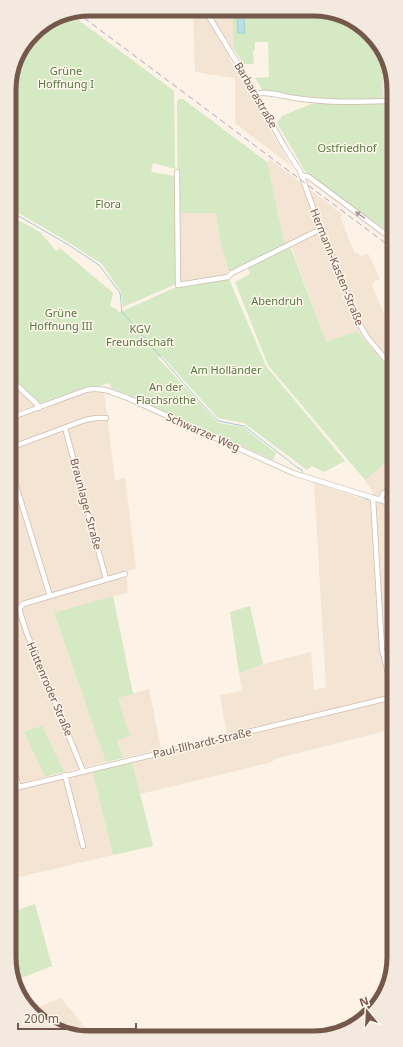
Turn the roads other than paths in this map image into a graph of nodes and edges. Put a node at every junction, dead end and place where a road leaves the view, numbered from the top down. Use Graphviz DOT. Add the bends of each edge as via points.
graph roads {
  1 [pos="209,16"];
  2 [pos="256,94"];
  3 [pos="387,101"];
  4 [pos="177,172"];
  5 [pos="301,175"];
  6 [pos="304,182"];
  7 [pos="321,228"];
  8 [pos="387,235"];
  9 [pos="387,361"];
  10 [pos="16,385"];
  11 [pos="39,408"];
  12 [pos="16,416"];
  13 [pos="106,418"];
  14 [pos="65,428"];
  15 [pos="16,446"];
  16 [pos="16,486"];
  17 [pos="387,490"];
  18 [pos="373,498"];
  19 [pos="380,500"];
  20 [pos="387,502"];
  21 [pos="125,574"];
  22 [pos="106,580"];
  23 [pos="50,596"];
  24 [pos="387,669"];
  25 [pos="387,697"];
  26 [pos="83,771"];
  27 [pos="65,775"];
  28 [pos="16,778"];
  29 [pos="19,787"];
  30 [pos="16,788"];
  31 [pos="83,846"];
  1 -- 2 [label="street, Barbarastraße"];
  2 -- 3 [label="street" via="326,102"];
  2 -- 5 [label="street, Barbarastraße"];
  4 -- 7 [label="street" via="178,285 228,277"];
  5 -- 6 [label="street, Barbarastraße"];
  8 -- 5 [label="street, one-way" via="309,177"];
  6 -- 7 [label="street, Hermann-Kasten-Straße"];
  7 -- 9 [label="street, Hermann-Kasten-Straße" via="360,325"];
  10 -- 11 [label="street"];
  11 -- 12 [label="street, Schwarzer Weg"];
  11 -- 18 [label="street, Schwarzer Weg" via="86,390 105,390 298,474"];
  13 -- 14 [label="street" via="91,419"];
  14 -- 15 [label="street"];
  14 -- 22 [label="street, Braunlager Straße"];
  16 -- 23 [label="street"];
  17 -- 19 [label="street"];
  18 -- 19 [label="street, Schwarzer Weg"];
  18 -- 24 [label="street" via="382,649"];
  19 -- 20 [label="street, Schwarzer Weg"];
  21 -- 22 [label="street"];
  22 -- 23 [label="street"];
  23 -- 26 [label="street, Hüttenroder Straße" via="23,604 20,611 28,638"];
  25 -- 26 [label="street, Paul-Illhardt-Straße"];
  26 -- 27 [label="street, Paul-Illhardt-Straße"];
  27 -- 29 [label="street, Paul-Illhardt-Straße"];
  27 -- 31 [label="street"];
  28 -- 29 [label="street"];
  29 -- 30 [label="street, Paul-Illhardt-Straße"];
}
